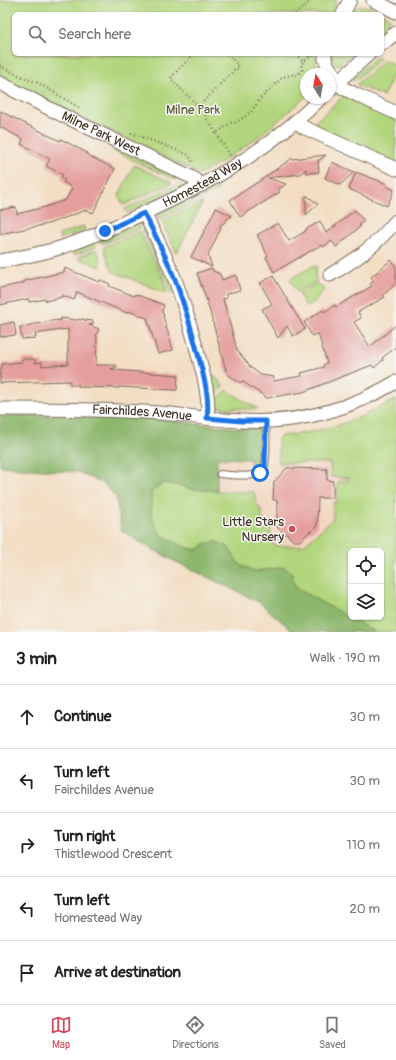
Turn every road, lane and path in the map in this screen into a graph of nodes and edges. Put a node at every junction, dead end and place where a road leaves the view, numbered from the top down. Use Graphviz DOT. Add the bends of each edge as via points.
graph roads {
  1 [pos="312,0"];
  2 [pos="350,0"];
  3 [pos="373,0"];
  4 [pos="297,12"];
  5 [pos="344,12"];
  6 [pos="396,12"];
  7 [pos="396,33"];
  8 [pos="384,42"];
  9 [pos="192,56"];
  10 [pos="229,56"];
  11 [pos="298,56"];
  12 [pos="311,56"];
  13 [pos="325,56"];
  14 [pos="367,56"];
  15 [pos="303,62"];
  16 [pos="0,66"];
  17 [pos="329,68"];
  18 [pos="0,83"];
  19 [pos="336,83"];
  20 [pos="336,86"];
  21 [pos="201,104"];
  22 [pos="314,104"];
  23 [pos="86,111"];
  24 [pos="396,113"];
  25 [pos="296,121"];
  26 [pos="125,130"];
  27 [pos="216,133"];
  28 [pos="236,165"];
  29 [pos="396,169"];
  30 [pos="189,176"];
  31 [pos="202,185"];
  32 [pos="144,213"];
  33 [pos="396,222"];
  34 [pos="0,261"];
  35 [pos="330,275"];
  36 [pos="396,382"];
  37 [pos="0,409"];
  38 [pos="207,418"];
  39 [pos="266,421"];
  40 [pos="220,474"];
  1 -- 4 [label="path"];
  2 -- 5 [label="street"];
  3 -- 6 [label="street"];
  7 -- 8 [label="street"];
  9 -- 21 [label="path" via="171,79 197,105"];
  10 -- 21 [label="path" via="238,65 238,69"];
  11 -- 15 [label="path"];
  12 -- 15 [label="path"];
  13 -- 17 [label="street"];
  14 -- 19 [label="street"];
  15 -- 27 [label="path" via="300,64 302,70 297,75 283,77 260,99 251,112"];
  16 -- 23 [label="path" via="40,84"];
  18 -- 30 [label="street, Milne Park West"];
  20 -- 24 [label="street"];
  21 -- 27 [label="path"];
  22 -- 25 [label="street, Homestead Way"];
  25 -- 28 [label="street, Homestead Way"];
  25 -- 29 [label="street" via="303,127"];
  26 -- 30 [label="path" via="188,155 192,160"];
  27 -- 28 [label="path"];
  28 -- 31 [label="street, Homestead Way"];
  30 -- 31 [label="street, Milne Park West"];
  31 -- 32 [label="street, Homestead Way"];
  32 -- 34 [label="street, Homestead Way" via="68,245"];
  32 -- 38 [label="street" via="174,278 187,317 207,393"];
  33 -- 35 [label="street" via="370,248"];
  36 -- 39 [label="street, Fairchildes Avenue" via="379,392 330,412"];
  37 -- 38 [label="street, Fairchildes Avenue" via="103,410"];
  38 -- 39 [label="street, Fairchildes Avenue"];
  39 -- 40 [label="lane" via="266,458 262,471 253,475"];
}
